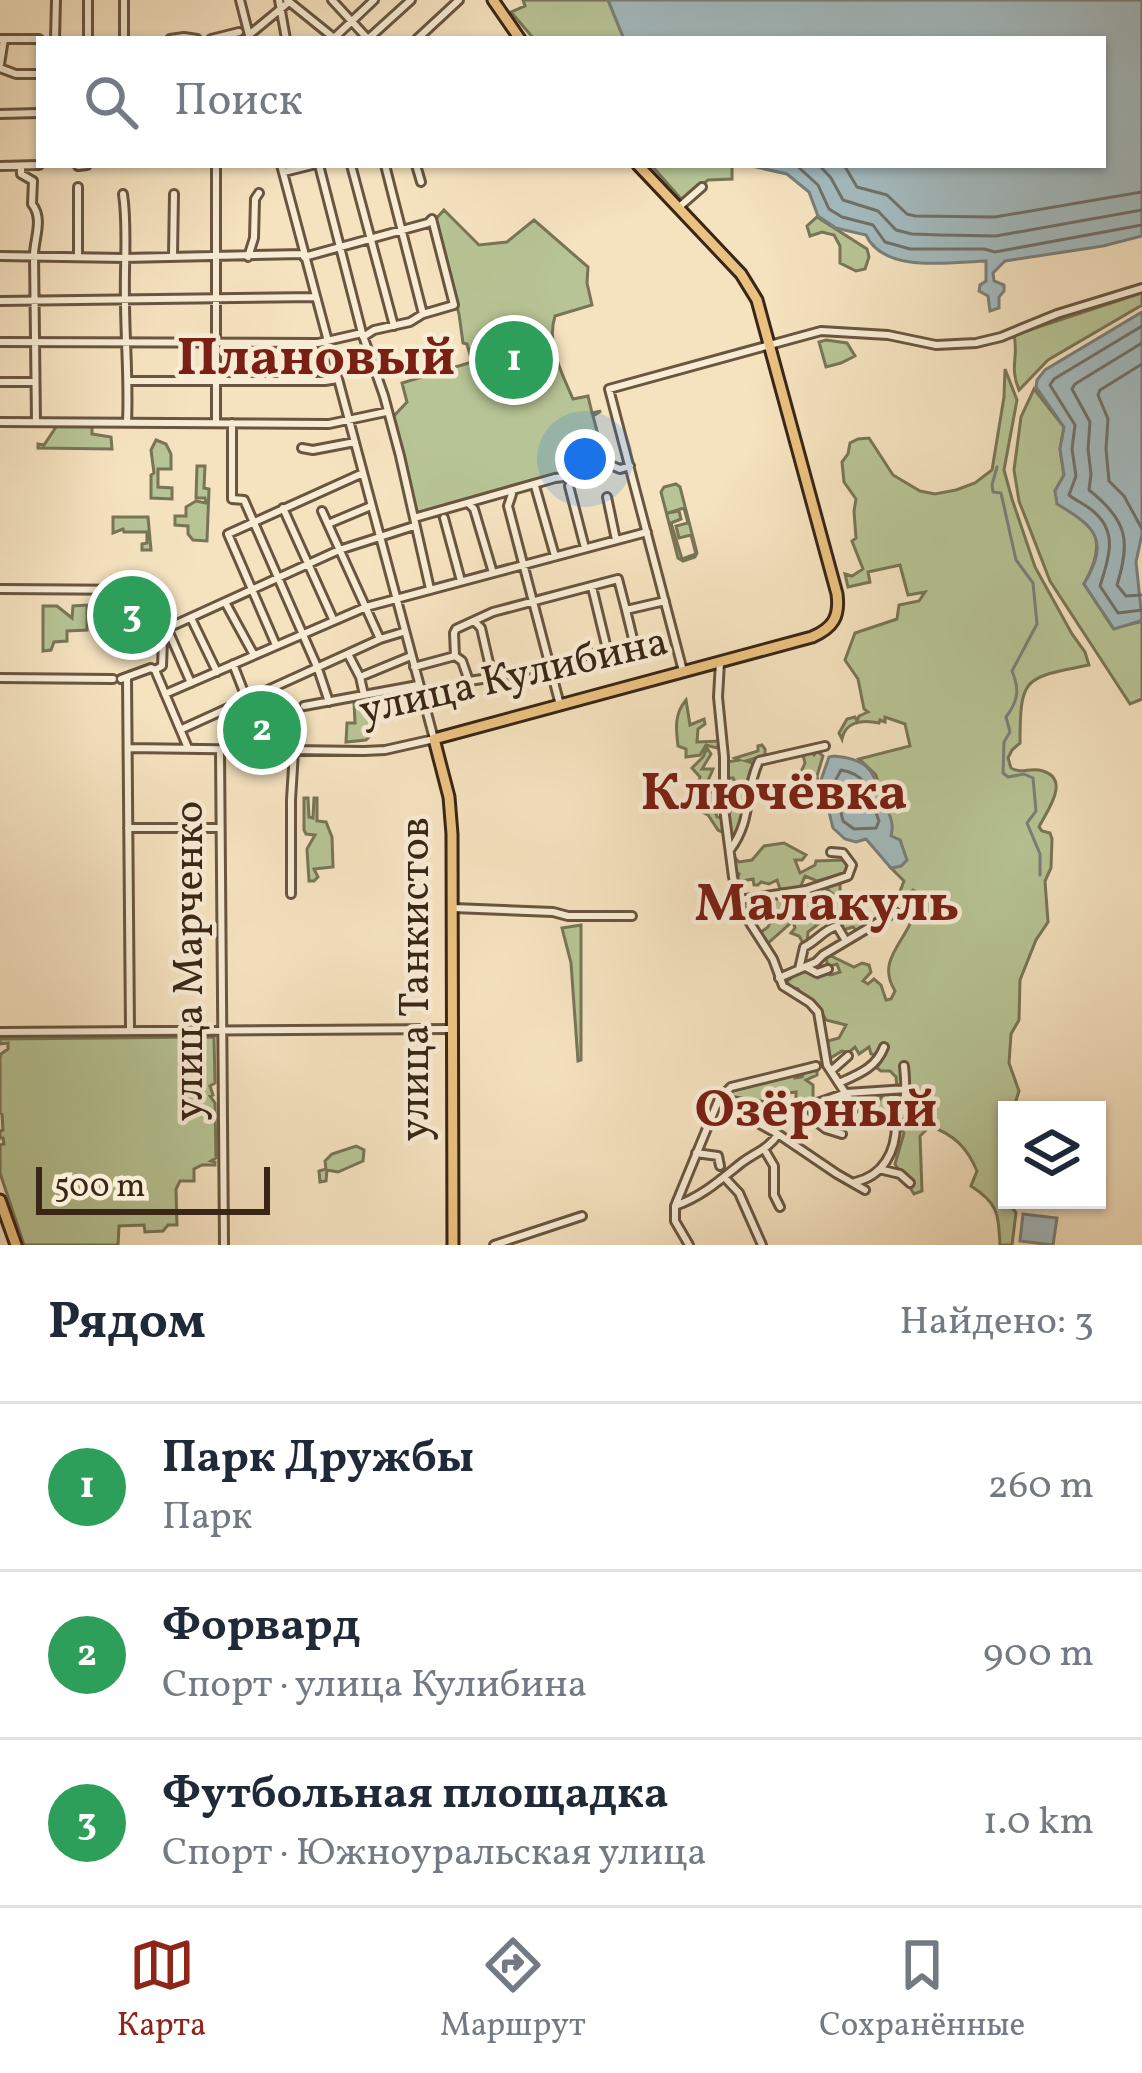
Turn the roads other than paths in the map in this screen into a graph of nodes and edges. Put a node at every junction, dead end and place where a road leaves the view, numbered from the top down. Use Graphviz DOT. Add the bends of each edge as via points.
graph roads {
  1 [pos="56,0"];
  2 [pos="88,0"];
  3 [pos="124,0"];
  4 [pos="240,0"];
  5 [pos="332,0"];
  6 [pos="374,0"];
  7 [pos="411,0"];
  8 [pos="459,0"];
  9 [pos="494,0"];
  10 [pos="287,1"];
  11 [pos="280,12"];
  12 [pos="352,22"];
  13 [pos="238,32"];
  14 [pos="56,36"];
  15 [pos="88,36"];
  16 [pos="124,36"];
  17 [pos="223,36"];
  18 [pos="250,36"];
  19 [pos="251,36"];
  20 [pos="285,36"];
  21 [pos="330,36"];
  22 [pos="336,36"];
  23 [pos="365,36"];
  24 [pos="371,36"];
  25 [pos="420,36"];
  26 [pos="518,36"];
  27 [pos="2,39"];
  28 [pos="36,39"];
  29 [pos="0,66"];
  30 [pos="36,74"];
  31 [pos="36,113"];
  32 [pos="0,114"];
  33 [pos="36,165"];
  34 [pos="0,166"];
  35 [pos="21,166"];
  36 [pos="317,168"];
  37 [pos="352,168"];
  38 [pos="386,168"];
  39 [pos="417,168"];
  40 [pos="641,168"];
  41 [pos="216,169"];
  42 [pos="282,169"];
  43 [pos="422,182"];
  44 [pos="78,187"];
  45 [pos="702,188"];
  46 [pos="260,193"];
  47 [pos="123,194"];
  48 [pos="174,194"];
  49 [pos="678,208"];
  50 [pos="402,230"];
  51 [pos="371,238"];
  52 [pos="341,247"];
  53 [pos="34,255"];
  54 [pos="0,256"];
  55 [pos="173,256"];
  56 [pos="217,256"];
  57 [pos="304,256"];
  58 [pos="79,257"];
  59 [pos="248,257"];
  60 [pos="125,258"];
  61 [pos="1142,289"];
  62 [pos="316,297"];
  63 [pos="218,300"];
  64 [pos="0,301"];
  65 [pos="34,301"];
  66 [pos="125,301"];
  67 [pos="423,314"];
  68 [pos="394,326"];
  69 [pos="363,335"];
  70 [pos="327,340"];
  71 [pos="0,342"];
  72 [pos="35,342"];
  73 [pos="217,342"];
  74 [pos="128,344"];
  75 [pos="770,345"];
  76 [pos="338,379"];
  77 [pos="128,381"];
  78 [pos="0,382"];
  79 [pos="35,382"];
  80 [pos="217,382"];
  81 [pos="386,412"];
  82 [pos="0,422"];
  83 [pos="36,422"];
  84 [pos="127,422"];
  85 [pos="349,422"];
  86 [pos="216,423"];
  87 [pos="232,423"];
  88 [pos="355,442"];
  89 [pos="302,448"];
  90 [pos="630,466"];
  91 [pos="363,472"];
  92 [pos="577,476"];
  93 [pos="536,486"];
  94 [pos="513,492"];
  95 [pos="607,497"];
  96 [pos="468,503"];
  97 [pos="371,506"];
  98 [pos="283,508"];
  99 [pos="322,511"];
  100 [pos="446,514"];
  101 [pos="251,521"];
  102 [pos="414,522"];
  103 [pos="328,524"];
  104 [pos="647,532"];
  105 [pos="379,535"];
  106 [pos="616,540"];
  107 [pos="585,548"];
  108 [pos="339,550"];
  109 [pos="555,556"];
  110 [pos="525,564"];
  111 [pos="310,565"];
  112 [pos="493,573"];
  113 [pos="276,578"];
  114 [pos="461,580"];
  115 [pos="592,586"];
  116 [pos="250,589"];
  117 [pos="430,589"];
  118 [pos="0,590"];
  119 [pos="396,599"];
  120 [pos="665,601"];
  121 [pos="225,602"];
  122 [pos="534,602"];
  123 [pos="366,608"];
  124 [pos="626,610"];
  125 [pos="191,618"];
  126 [pos="334,620"];
  127 [pos="474,621"];
  128 [pos="163,630"];
  129 [pos="404,632"];
  130 [pos="301,635"];
  131 [pos="380,639"];
  132 [pos="276,646"];
  133 [pos="608,649"];
  134 [pos="348,654"];
  135 [pos="254,655"];
  136 [pos="411,656"];
  137 [pos="455,656"];
  138 [pos="720,662"];
  139 [pos="233,664"];
  140 [pos="550,664"];
  141 [pos="414,667"];
  142 [pos="318,669"];
  143 [pos="155,670"];
  144 [pos="683,671"];
  145 [pos="217,672"];
  146 [pos="493,676"];
  147 [pos="360,677"];
  148 [pos="0,678"];
  149 [pos="120,679"];
  150 [pos="191,683"];
  151 [pos="418,686"];
  152 [pos="165,694"];
  153 [pos="364,695"];
  154 [pos="247,700"];
  155 [pos="329,701"];
  156 [pos="560,705"];
  157 [pos="304,706"];
  158 [pos="182,729"];
  159 [pos="434,739"];
  160 [pos="825,746"];
  161 [pos="128,748"];
  162 [pos="188,748"];
  163 [pos="220,748"];
  164 [pos="294,751"];
  165 [pos="128,828"];
  166 [pos="220,829"];
  167 [pos="730,850"];
  168 [pos="831,851"];
  169 [pos="291,894"];
  170 [pos="739,900"];
  171 [pos="453,908"];
  172 [pos="896,912"];
  173 [pos="632,916"];
  174 [pos="847,941"];
  175 [pos="803,968"];
  176 [pos="828,969"];
  177 [pos="779,978"];
  178 [pos="222,1014"];
  179 [pos="454,1029"];
  180 [pos="130,1031"];
  181 [pos="197,1031"];
  182 [pos="222,1031"];
  183 [pos="0,1032"];
  184 [pos="884,1047"];
  185 [pos="848,1056"];
  186 [pos="816,1066"];
  187 [pos="904,1066"];
  188 [pos="831,1071"];
  189 [pos="839,1082"];
  190 [pos="907,1089"];
  191 [pos="846,1094"];
  192 [pos="718,1100"];
  193 [pos="809,1106"];
  194 [pos="855,1108"];
  195 [pos="870,1117"];
  196 [pos="896,1124"];
  197 [pos="778,1134"];
  198 [pos="842,1134"];
  199 [pos="764,1149"];
  200 [pos="696,1153"];
  201 [pos="720,1166"];
  202 [pos="883,1170"];
  203 [pos="725,1178"];
  204 [pos="851,1182"];
  205 [pos="910,1184"];
  206 [pos="865,1190"];
  207 [pos="0,1200"];
  208 [pos="674,1206"];
  209 [pos="780,1207"];
  210 [pos="0,1214"];
  211 [pos="582,1216"];
  212 [pos="686,1242"];
  213 [pos="13,1245"];
  214 [pos="224,1245"];
  215 [pos="453,1245"];
  216 [pos="494,1245"];
  217 [pos="762,1245"];
  1 -- 14 [label="street"];
  2 -- 15 [label="street"];
  3 -- 16 [label="street"];
  4 -- 18 [label="street"];
  5 -- 12 [label="street"];
  6 -- 12 [label="street"];
  7 -- 24 [label="street"];
  8 -- 25 [label="street"];
  9 -- 26 [label="main road"];
  10 -- 11 [label="street"];
  10 -- 21 [label="street"];
  11 -- 19 [label="street"];
  11 -- 20 [label="street"];
  12 -- 22 [label="street"];
  12 -- 23 [label="street"];
  13 -- 17 [label="street"];
  27 -- 28 [label="street"];
  27 -- 29 [label="street"];
  29 -- 30 [label="street"];
  31 -- 32 [label="street"];
  33 -- 35 [label="street"];
  34 -- 35 [label="street"];
  35 -- 53 [label="street" via="33,182"];
  36 -- 52 [label="street"];
  37 -- 51 [label="street"];
  38 -- 50 [label="street"];
  39 -- 43 [label="street"];
  40 -- 49 [label="main road"];
  41 -- 56 [label="street"];
  42 -- 57 [label="street, улица Танкистов"];
  44 -- 58 [label="street"];
  45 -- 49 [label="street"];
  46 -- 59 [label="street"];
  47 -- 60 [label="street"];
  48 -- 55 [label="street"];
  49 -- 75 [label="main road" via="748,283"];
  50 -- 51 [label="street"];
  50 -- 67 [label="street"];
  50 -- 67 [label="street" via="433,219 454,305"];
  51 -- 52 [label="street"];
  51 -- 68 [label="street"];
  52 -- 57 [label="street"];
  52 -- 69 [label="street"];
  53 -- 54 [label="street"];
  53 -- 58 [label="street"];
  53 -- 65 [label="street"];
  55 -- 56 [label="street"];
  55 -- 60 [label="street"];
  56 -- 59 [label="street"];
  56 -- 63 [label="street"];
  57 -- 59 [label="street"];
  57 -- 62 [label="street, улица Танкистов"];
  58 -- 60 [label="street"];
  60 -- 66 [label="street"];
  61 -- 75 [label="street" via="976,343 827,331"];
  62 -- 63 [label="street"];
  62 -- 70 [label="street, улица Танкистов"];
  63 -- 66 [label="street"];
  63 -- 73 [label="street"];
  64 -- 65 [label="street"];
  65 -- 66 [label="street"];
  65 -- 72 [label="street"];
  66 -- 74 [label="street"];
  67 -- 68 [label="street"];
  68 -- 69 [label="street"];
  69 -- 70 [label="street"];
  69 -- 81 [label="street"];
  70 -- 73 [label="street"];
  70 -- 76 [label="street, улица Танкистов"];
  71 -- 72 [label="street"];
  72 -- 74 [label="street"];
  72 -- 79 [label="street"];
  73 -- 74 [label="street"];
  73 -- 80 [label="street"];
  74 -- 77 [label="street"];
  75 -- 90 [label="street" via="609,389"];
  75 -- 138 [label="main road, улица Кулибина" via="838,615 812,637"];
  76 -- 80 [label="street"];
  76 -- 85 [label="street, улица Танкистов"];
  77 -- 80 [label="street"];
  77 -- 84 [label="street"];
  78 -- 79 [label="street"];
  79 -- 83 [label="street"];
  80 -- 86 [label="street"];
  81 -- 85 [label="street"];
  81 -- 102 [label="street"];
  82 -- 83 [label="street"];
  83 -- 84 [label="street"];
  84 -- 86 [label="street"];
  85 -- 87 [label="street"];
  85 -- 88 [label="street, улица Танкистов"];
  86 -- 87 [label="street"];
  87 -- 101 [label="street" via="232,500 244,500"];
  88 -- 89 [label="street"];
  88 -- 91 [label="street, улица Танкистов"];
  90 -- 92 [label="street" via="608,464"];
  90 -- 104 [label="street"];
  91 -- 97 [label="street, улица Танкистов"];
  91 -- 98 [label="street"];
  92 -- 93 [label="street"];
  92 -- 107 [label="street" via="569,486"];
  93 -- 94 [label="street"];
  93 -- 109 [label="street"];
  94 -- 96 [label="street"];
  94 -- 110 [label="street" via="508,506"];
  95 -- 106 [label="street"];
  96 -- 100 [label="street"];
  96 -- 112 [label="street"];
  97 -- 103 [label="street"];
  97 -- 105 [label="street, улица Танкистов"];
  98 -- 101 [label="street"];
  98 -- 111 [label="street"];
  99 -- 103 [label="street"];
  100 -- 102 [label="street"];
  100 -- 114 [label="street"];
  101 -- 113 [label="street"];
  101 -- 116 [label="street" via="228,534"];
  102 -- 105 [label="street"];
  102 -- 117 [label="street"];
  103 -- 108 [label="street"];
  104 -- 106 [label="street"];
  104 -- 120 [label="street"];
  105 -- 108 [label="street"];
  105 -- 119 [label="street, улица Танкистов"];
  106 -- 107 [label="street"];
  107 -- 109 [label="street"];
  108 -- 111 [label="street"];
  108 -- 123 [label="street"];
  109 -- 110 [label="street"];
  110 -- 112 [label="street"];
  110 -- 122 [label="street"];
  111 -- 113 [label="street"];
  111 -- 126 [label="street"];
  112 -- 114 [label="street"];
  113 -- 116 [label="street"];
  113 -- 130 [label="street"];
  114 -- 117 [label="street"];
  115 -- 122 [label="street"];
  115 -- 124 [label="street" via="618,579"];
  115 -- 133 [label="street"];
  116 -- 121 [label="street"];
  116 -- 132 [label="street"];
  117 -- 119 [label="street"];
  118 -- 128 [label="street" via="152,590 156,628"];
  119 -- 123 [label="street"];
  119 -- 129 [label="street, улица Танкистов"];
  120 -- 124 [label="street"];
  120 -- 144 [label="street"];
  121 -- 125 [label="street"];
  121 -- 135 [label="street"];
  122 -- 127 [label="street"];
  122 -- 140 [label="street"];
  123 -- 126 [label="street"];
  123 -- 131 [label="street"];
  124 -- 133 [label="street" via="634,643"];
  125 -- 128 [label="street"];
  125 -- 145 [label="street"];
  126 -- 130 [label="street"];
  127 -- 137 [label="street" via="456,628"];
  127 -- 146 [label="street"];
  128 -- 143 [label="street" via="162,666"];
  128 -- 150 [label="street"];
  129 -- 131 [label="street"];
  129 -- 136 [label="street, улица Танкистов"];
  130 -- 132 [label="street"];
  130 -- 142 [label="street"];
  131 -- 134 [label="street"];
  132 -- 135 [label="street"];
  133 -- 140 [label="street"];
  134 -- 142 [label="street"];
  134 -- 147 [label="street"];
  135 -- 139 [label="street"];
  136 -- 141 [label="street, улица Танкистов"];
  136 -- 147 [label="street"];
  137 -- 141 [label="street"];
  137 -- 146 [label="street" via="469,681"];
  138 -- 144 [label="main road, улица Кулибина"];
  138 -- 167 [label="street"];
  139 -- 145 [label="street"];
  139 -- 154 [label="street"];
  140 -- 146 [label="street"];
  140 -- 156 [label="street"];
  141 -- 151 [label="street, улица Танкистов"];
  142 -- 154 [label="street"];
  142 -- 155 [label="street"];
  143 -- 149 [label="street"];
  143 -- 152 [label="street"];
  144 -- 156 [label="main road, улица Кулибина"];
  145 -- 150 [label="street"];
  147 -- 153 [label="street"];
  148 -- 149 [label="street"];
  149 -- 161 [label="street"];
  150 -- 152 [label="street"];
  151 -- 153 [label="street"];
  151 -- 159 [label="street, улица Танкистов"];
  152 -- 158 [label="street"];
  153 -- 155 [label="street"];
  154 -- 158 [label="street"];
  155 -- 157 [label="street"];
  156 -- 159 [label="main road, улица Кулибина"];
  158 -- 162 [label="street"];
  159 -- 164 [label="street, улица Кулибина" via="385,750"];
  159 -- 171 [label="main road, улица Танкистов" via="450,806"];
  160 -- 167 [label="street" via="759,761 748,815"];
  161 -- 162 [label="street, улица Кулибина"];
  161 -- 165 [label="street"];
  162 -- 163 [label="street, улица Кулибина"];
  163 -- 164 [label="street, улица Кулибина"];
  163 -- 166 [label="street, улица Марченко"];
  164 -- 169 [label="street"];
  165 -- 166 [label="street"];
  165 -- 180 [label="street"];
  166 -- 178 [label="street, улица Марченко"];
  167 -- 170 [label="street"];
  168 -- 170 [label="street" via="852,865 848,876"];
  170 -- 177 [label="street"];
  171 -- 173 [label="street"];
  171 -- 179 [label="main road, улица Танкистов"];
  172 -- 174 [label="street"];
  174 -- 175 [label="street"];
  174 -- 175 [label="street" via="837,926 829,928 804,947"];
  175 -- 176 [label="street"];
  175 -- 177 [label="street"];
  177 -- 188 [label="street" via="814,1006"];
  178 -- 181 [label="street"];
  178 -- 182 [label="street, улица Марченко"];
  179 -- 182 [label="street"];
  179 -- 215 [label="main road, улица Танкистов"];
  180 -- 181 [label="street"];
  180 -- 183 [label="street"];
  181 -- 182 [label="street"];
  182 -- 214 [label="street, улица Марченко"];
  184 -- 189 [label="street" via="871,1068"];
  185 -- 188 [label="street"];
  186 -- 192 [label="street" via="731,1087"];
  187 -- 190 [label="street"];
  188 -- 189 [label="street"];
  189 -- 191 [label="street"];
  190 -- 191 [label="street"];
  190 -- 196 [label="street"];
  191 -- 193 [label="street"];
  191 -- 194 [label="street"];
  192 -- 193 [label="street"];
  192 -- 197 [label="street"];
  192 -- 200 [label="street"];
  193 -- 198 [label="street" via="814,1120"];
  195 -- 196 [label="street"];
  196 -- 202 [label="street"];
  197 -- 199 [label="street"];
  197 -- 204 [label="street"];
  199 -- 203 [label="street"];
  199 -- 209 [label="street"];
  200 -- 201 [label="street" via="718,1156"];
  200 -- 208 [label="street"];
  202 -- 204 [label="street"];
  202 -- 205 [label="street"];
  203 -- 208 [label="street"];
  203 -- 217 [label="street"];
  204 -- 206 [label="street"];
  207 -- 213 [label="main road"];
  208 -- 212 [label="street"];
  210 -- 213 [label="main road"];
  211 -- 216 [label="street"];
}
